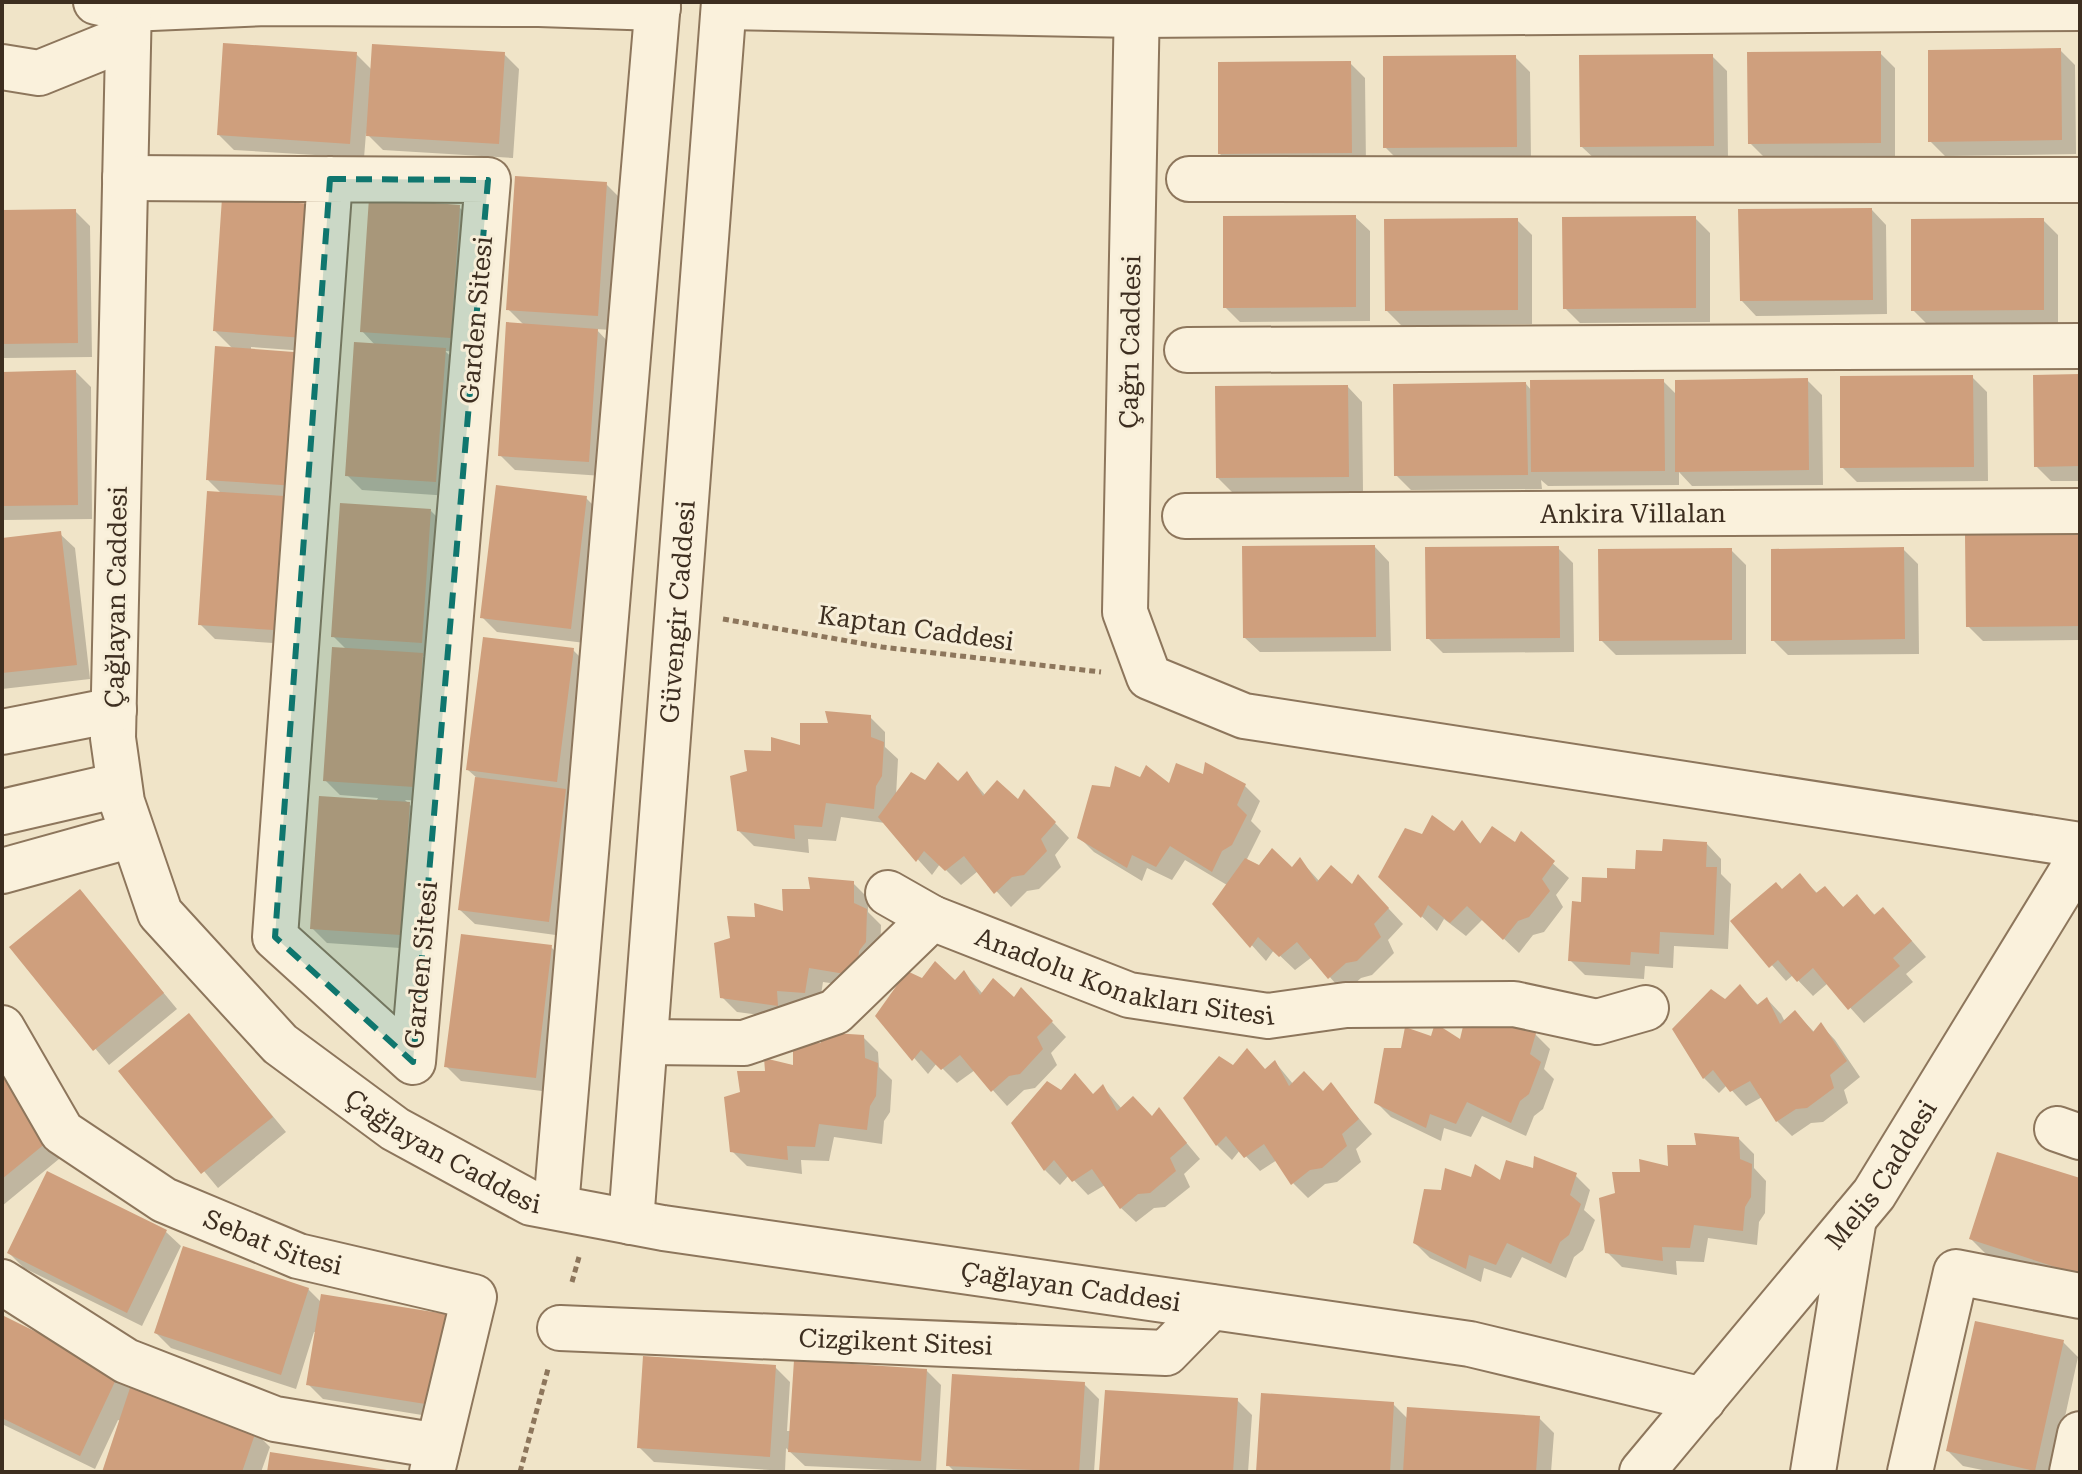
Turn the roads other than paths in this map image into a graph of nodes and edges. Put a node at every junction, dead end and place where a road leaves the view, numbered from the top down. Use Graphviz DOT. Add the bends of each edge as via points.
graph roads {
  1 [pos="658,5"];
  2 [pos="724,5"];
  3 [pos="1137,8"];
  4 [pos="2080,8"];
  5 [pos="120,13"];
  6 [pos="2,67"];
  7 [pos="125,178"];
  8 [pos="330,179"];
  9 [pos="1189,179"];
  10 [pos="2080,180"];
  11 [pos="2080,346"];
  12 [pos="1187,350"];
  13 [pos="2080,511"];
  14 [pos="1185,516"];
  15 [pos="114,710"];
  16 [pos="2,732"];
  17 [pos="119,785"];
  18 [pos="2,812"];
  19 [pos="132,835"];
  20 [pos="2080,847"];
  21 [pos="2,871"];
  22 [pos="888,893"];
  23 [pos="932,918"];
  24 [pos="1646,1008"];
  25 [pos="2,1028"];
  26 [pos="646,1042"];
  27 [pos="556,1207"];
  28 [pos="1854,1217"];
  29 [pos="631,1222"];
  30 [pos="2,1282"];
  31 [pos="2080,1296"];
  32 [pos="1211,1307"];
  33 [pos="560,1328"];
  34 [pos="1703,1400"];
  35 [pos="2080,1434"];
  36 [pos="435,1459"];
  37 [pos="1642,1472"];
  38 [pos="1813,1472"];
  39 [pos="1910,1472"];
  40 [pos="2072,1472"];
  1 -- 5 [label="street" via="267,3"];
  1 -- 27 [label="street"];
  2 -- 3 [label="street"];
  2 -- 26 [label="street, Güvengir Caddesi"];
  3 -- 4 [label="street"];
  3 -- 20 [label="street, Çağrı Caddesi" via="1125,612 1149,677 1244,716"];
  5 -- 6 [label="street" via="39,73"];
  5 -- 7 [label="street, Çağlayan Caddesi"];
  7 -- 8 [label="street, Garden Sitesi"];
  7 -- 15 [label="street, Çağlayan Caddesi"];
  8 -- 8 [label="street, Garden Sitesi" via="488,180 413,1062 275,937"];
  9 -- 10 [label="street"];
  11 -- 12 [label="street"];
  13 -- 14 [label="street, Ankira Villalan"];
  15 -- 16 [label="street"];
  15 -- 17 [label="street, Çağlayan Caddesi"];
  17 -- 18 [label="street"];
  17 -- 19 [label="street, Çağlayan Caddesi"];
  19 -- 21 [label="street"];
  19 -- 27 [label="street, Çağlayan Caddesi" via="160,913 280,1044 395,1129 531,1203"];
  20 -- 28 [label="street, Melis Caddesi" via="2070,874 1874,1194"];
  22 -- 23 [label="street, Anadolu Konakları Sitesi"];
  23 -- 24 [label="street, Anadolu Konakları Sitesi" via="1129,995 1268,1016 1346,1005 1514,1004 1597,1022"];
  23 -- 26 [label="street" via="835,1012 744,1043"];
  25 -- 36 [label="street, Sebat Sitesi" via="62,1132 164,1200 298,1256 474,1297"];
  26 -- 29 [label="street, Güvengir Caddesi"];
  27 -- 29 [label="street, Çağlayan Caddesi"];
  28 -- 34 [label="street, Melis Caddesi"];
  28 -- 38 [label="street"];
  29 -- 32 [label="street, Çağlayan Caddesi"];
  30 -- 36 [label="street, Sebat Sitesi" via="126,1361 275,1419"];
  31 -- 39 [label="street" via="1956,1272"];
  32 -- 33 [label="street, Cizgikent Sitesi" via="1166,1353"];
  32 -- 34 [label="street, Çağlayan Caddesi" via="1470,1344"];
  34 -- 37 [label="street, Melis Caddesi"];
  35 -- 40 [label="street"];
}
